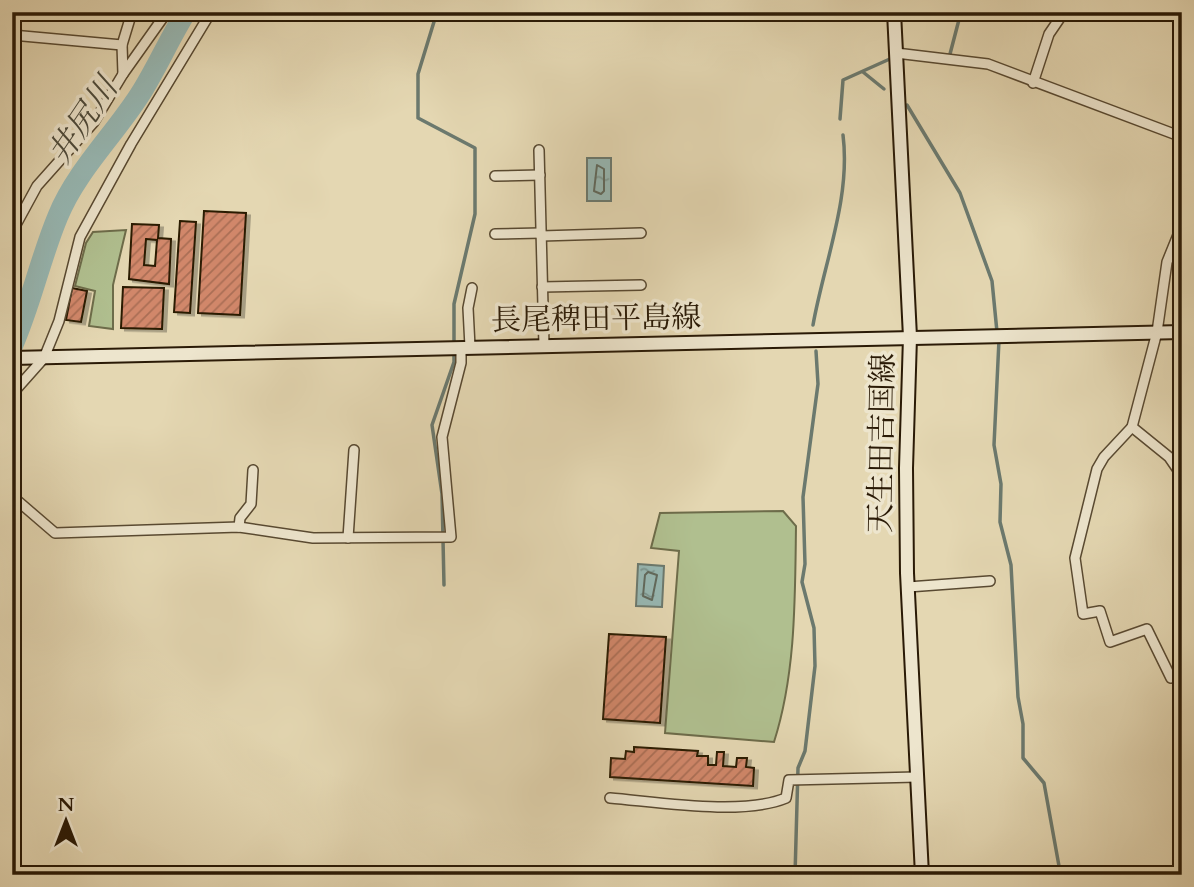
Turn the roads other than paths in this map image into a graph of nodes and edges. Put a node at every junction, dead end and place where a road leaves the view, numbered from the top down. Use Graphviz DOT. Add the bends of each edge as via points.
graph roads {
  1 [pos="132,12"];
  2 [pos="167,12"];
  3 [pos="211,12"];
  4 [pos="894,12"];
  5 [pos="1064,12"];
  6 [pos="12,34"];
  7 [pos="122,45"];
  8 [pos="896,53"];
  9 [pos="123,74"];
  10 [pos="1033,83"];
  11 [pos="1182,137"];
  12 [pos="539,150"];
  13 [pos="540,175"];
  14 [pos="495,176"];
  15 [pos="1182,225"];
  16 [pos="12,232"];
  17 [pos="640,233"];
  18 [pos="495,234"];
  19 [pos="541,234"];
  20 [pos="641,285"];
  21 [pos="542,287"];
  22 [pos="472,288"];
  23 [pos="1157,332"];
  24 [pos="1182,332"];
  25 [pos="910,337"];
  26 [pos="544,346"];
  27 [pos="465,347"];
  28 [pos="12,358"];
  29 [pos="40,358"];
  30 [pos="12,394"];
  31 [pos="1132,427"];
  32 [pos="354,450"];
  33 [pos="253,470"];
  34 [pos="1182,476"];
  35 [pos="12,496"];
  36 [pos="239,527"];
  37 [pos="348,538"];
  38 [pos="990,580"];
  39 [pos="908,587"];
  40 [pos="1182,672"];
  41 [pos="917,777"];
  42 [pos="610,798"];
  43 [pos="922,875"];
  1 -- 7 [label="street"];
  2 -- 9 [label="street"];
  3 -- 29 [label="street" via="80,237 59,321"];
  4 -- 8 [label="main road, 天生田吉国線"];
  5 -- 10 [label="street" via="1049,34"];
  6 -- 7 [label="street"];
  7 -- 9 [label="street"];
  8 -- 10 [label="street" via="976,61"];
  8 -- 25 [label="main road, 天生田吉国線"];
  9 -- 16 [label="street" via="94,122 37,186"];
  10 -- 11 [label="street"];
  12 -- 13 [label="street"];
  13 -- 14 [label="street"];
  13 -- 19 [label="street"];
  15 -- 23 [label="street" via="1167,262"];
  17 -- 19 [label="street"];
  18 -- 19 [label="street"];
  19 -- 21 [label="street"];
  20 -- 21 [label="street"];
  21 -- 26 [label="street"];
  22 -- 27 [label="street"];
  23 -- 24 [label="main road, 長尾稗田平島線"];
  23 -- 25 [label="main road, 長尾稗田平島線"];
  23 -- 31 [label="street"];
  25 -- 26 [label="main road, 長尾稗田平島線"];
  25 -- 39 [label="main road, 天生田吉国線" via="905,468"];
  26 -- 27 [label="main road, 長尾稗田平島線"];
  27 -- 29 [label="main road, 長尾稗田平島線"];
  27 -- 37 [label="street" via="442,437 451,537"];
  28 -- 29 [label="main road, 長尾稗田平島線"];
  29 -- 30 [label="street"];
  31 -- 34 [label="street" via="1169,457"];
  31 -- 40 [label="street" via="1097,469 1075,558 1083,614 1100,611 1111,642 1147,629 1171,678"];
  32 -- 37 [label="street"];
  33 -- 36 [label="street" via="251,505"];
  35 -- 36 [label="street" via="55,533"];
  36 -- 37 [label="street" via="313,538"];
  38 -- 39 [label="street"];
  39 -- 41 [label="main road, 天生田吉国線"];
  41 -- 42 [label="street" via="789,780 786,799 769,805"];
  41 -- 43 [label="main road, 天生田吉国線"];
}
